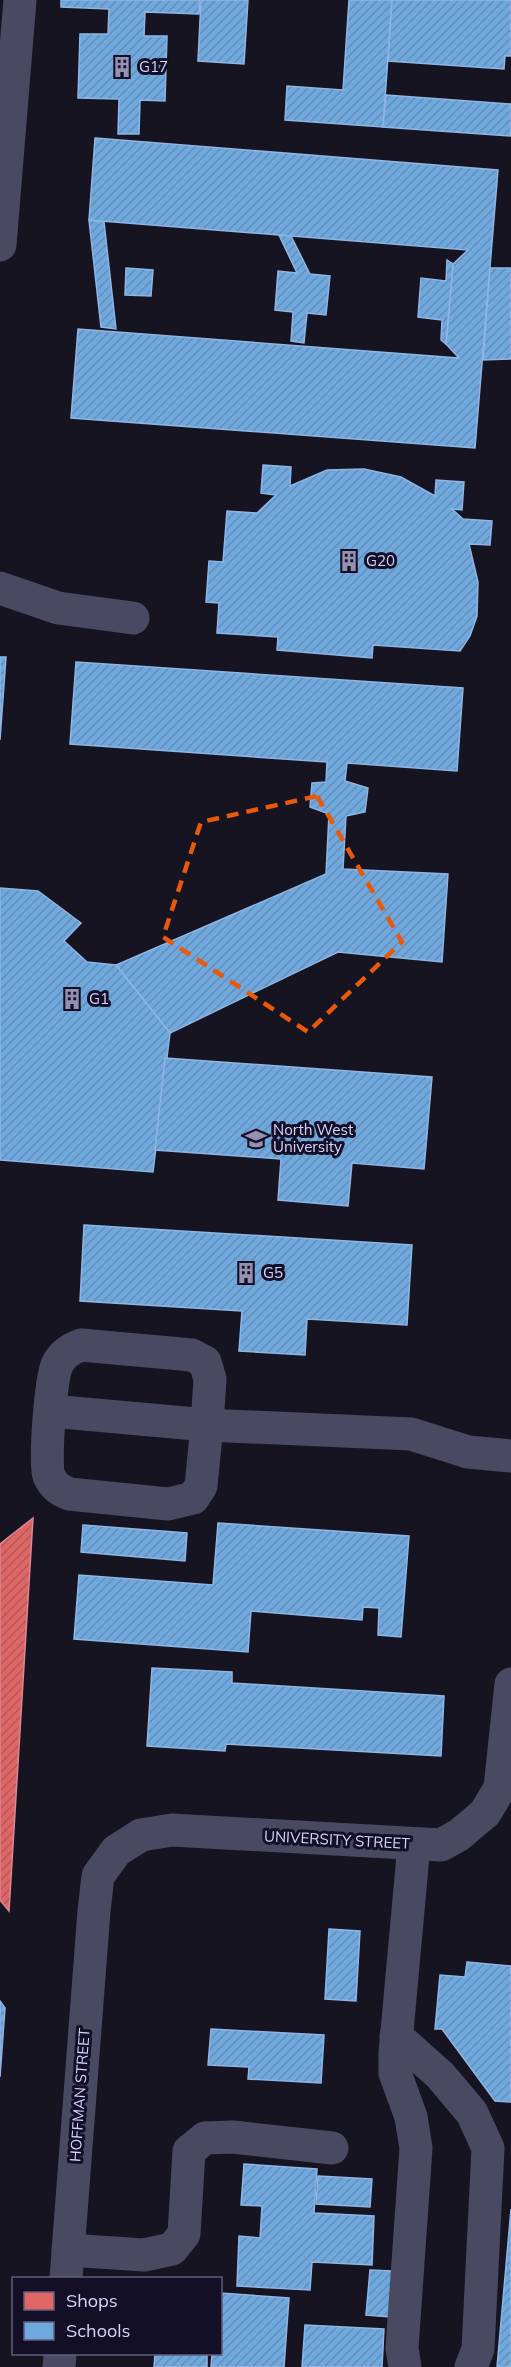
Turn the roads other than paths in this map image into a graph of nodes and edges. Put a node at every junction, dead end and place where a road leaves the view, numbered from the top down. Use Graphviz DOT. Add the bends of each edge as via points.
graph roads {
  1 [pos="20,0"];
  2 [pos="0,245"];
  3 [pos="0,588"];
  4 [pos="133,618"];
  5 [pos="51,1412"];
  6 [pos="207,1425"];
  7 [pos="511,1456"];
  8 [pos="511,1684"];
  9 [pos="414,1845"];
  10 [pos="94,1911"];
  11 [pos="396,2036"];
  12 [pos="332,2148"];
  13 [pos="67,2264"];
  14 [pos="405,2367"];
  15 [pos="471,2367"];
  1 -- 2 [label="street"];
  3 -- 4 [label="street" via="58,608"];
  5 -- 6 [label="street"];
  5 -- 6 [label="street" via="57,1366 66,1351 81,1345 192,1355 205,1362 210,1379"];
  5 -- 6 [label="street" via="47,1456 49,1475 56,1488 69,1494 158,1503 182,1503 193,1498 201,1486"];
  6 -- 7 [label="street" via="411,1434 468,1452"];
  8 -- 9 [label="street, UNIVERSITY STREET" via="500,1788 485,1813 441,1845"];
  9 -- 10 [label="street, UNIVERSITY STREET" via="172,1830 141,1835 116,1851 98,1876"];
  9 -- 11 [label="street"];
  10 -- 13 [label="street, HOFFMAN STREET"];
  11 -- 14 [label="street" via="395,2073 411,2117 416,2148 402,2348"];
  11 -- 15 [label="street" via="440,2075 472,2113 488,2148 478,2349"];
  12 -- 13 [label="street" via="232,2137 205,2138 189,2151 184,2234 172,2249"];
}
